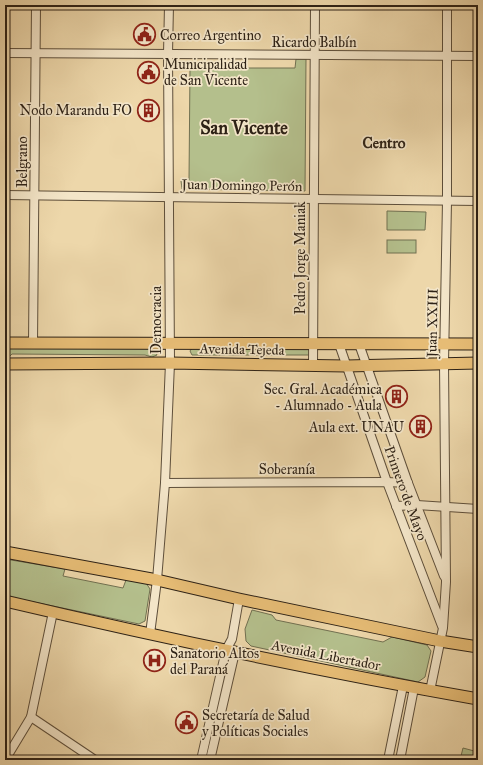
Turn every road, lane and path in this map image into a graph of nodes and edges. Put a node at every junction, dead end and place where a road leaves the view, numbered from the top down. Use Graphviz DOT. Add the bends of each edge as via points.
graph roads {
  1 [pos="36,5"];
  2 [pos="169,5"];
  3 [pos="315,5"];
  4 [pos="447,5"];
  5 [pos="5,53"];
  6 [pos="36,54"];
  7 [pos="168,54"];
  8 [pos="314,55"];
  9 [pos="448,55"];
  10 [pos="478,56"];
  11 [pos="5,195"];
  12 [pos="35,195"];
  13 [pos="169,197"];
  14 [pos="314,198"];
  15 [pos="447,200"];
  16 [pos="478,201"];
  17 [pos="5,343"];
  18 [pos="33,343"];
  19 [pos="169,343"];
  20 [pos="313,344"];
  21 [pos="339,344"];
  22 [pos="359,344"];
  23 [pos="445,344"];
  24 [pos="478,344"];
  25 [pos="170,363"];
  26 [pos="444,363"];
  27 [pos="478,363"];
  28 [pos="5,364"];
  29 [pos="313,366"];
  30 [pos="346,366"];
  31 [pos="366,366"];
  32 [pos="387,482"];
  33 [pos="408,483"];
  34 [pos="165,484"];
  35 [pos="396,506"];
  36 [pos="417,506"];
  37 [pos="445,508"];
  38 [pos="478,509"];
  39 [pos="5,552"];
  40 [pos="157,580"];
  41 [pos="446,582"];
  42 [pos="239,599"];
  43 [pos="5,601"];
  44 [pos="53,612"];
  45 [pos="443,628"];
  46 [pos="150,634"];
  47 [pos="440,641"];
  48 [pos="478,647"];
  49 [pos="230,651"];
  50 [pos="403,686"];
  51 [pos="414,688"];
  52 [pos="430,691"];
  53 [pos="478,699"];
  54 [pos="30,717"];
  55 [pos="5,760"];
  56 [pos="96,760"];
  57 [pos="201,760"];
  58 [pos="210,760"];
  59 [pos="388,760"];
  60 [pos="400,760"];
  1 -- 6 [label="street, Belgrano"];
  2 -- 7 [label="street, Democracia"];
  3 -- 8 [label="street, Pedro Jorge Maniak"];
  4 -- 9 [label="street, Juan XXIII"];
  5 -- 6 [label="street, Ricardo Balbín"];
  6 -- 7 [label="street, Ricardo Balbín"];
  6 -- 12 [label="street, Belgrano"];
  7 -- 8 [label="street, Ricardo Balbín"];
  7 -- 13 [label="street, Democracia"];
  8 -- 9 [label="street, Ricardo Balbín"];
  8 -- 14 [label="street, Pedro Jorge Maniak"];
  9 -- 10 [label="street, Ricardo Balbín"];
  9 -- 15 [label="street, Juan XXIII"];
  11 -- 12 [label="street, Juan Domingo Perón"];
  12 -- 13 [label="street, Juan Domingo Perón"];
  12 -- 18 [label="street, Belgrano"];
  13 -- 14 [label="street, Juan Domingo Perón"];
  13 -- 19 [label="street, Democracia"];
  14 -- 15 [label="street, Juan Domingo Perón"];
  14 -- 20 [label="street, Pedro Jorge Maniak"];
  15 -- 16 [label="street, Juan Domingo Perón"];
  15 -- 23 [label="street, Juan XXIII"];
  17 -- 18 [label="main road, Avenida Tejeda"];
  18 -- 19 [label="main road, Avenida Tejeda"];
  19 -- 20 [label="main road, Avenida Tejeda"];
  19 -- 25 [label="street, Democracia"];
  20 -- 21 [label="main road, Avenida Tejeda"];
  20 -- 29 [label="street, Pedro Jorge Maniak"];
  21 -- 22 [label="main road, Avenida Tejeda"];
  21 -- 30 [label="street, Primero de Mayo"];
  22 -- 23 [label="main road, Avenida Tejeda"];
  22 -- 31 [label="street, Primero de Mayo"];
  23 -- 24 [label="main road, Avenida Tejeda"];
  23 -- 26 [label="street, Juan XXIII"];
  25 -- 28 [label="main road, Avenida Tejeda"];
  25 -- 29 [label="main road, Avenida Tejeda"];
  25 -- 34 [label="street, Democracia"];
  26 -- 27 [label="main road, Avenida Tejeda"];
  26 -- 31 [label="main road, Avenida Tejeda"];
  26 -- 37 [label="street, Juan XXIII"];
  29 -- 30 [label="main road, Avenida Tejeda"];
  30 -- 31 [label="main road, Avenida Tejeda"];
  30 -- 32 [label="street, Primero de Mayo"];
  31 -- 33 [label="street, Primero de Mayo"];
  32 -- 33 [label="street, Soberanía"];
  32 -- 34 [label="street, Soberanía"];
  32 -- 35 [label="street, Primero de Mayo"];
  33 -- 36 [label="street, Primero de Mayo"];
  34 -- 40 [label="street, Democracia"];
  35 -- 36 [label="street"];
  35 -- 45 [label="street, Primero de Mayo"];
  36 -- 37 [label="street"];
  36 -- 41 [label="street, Primero de Mayo"];
  37 -- 38 [label="street"];
  37 -- 41 [label="street, Juan XXIII"];
  39 -- 40 [label="main road"];
  40 -- 42 [label="main road"];
  40 -- 46 [label="street, Democracia"];
  41 -- 45 [label="street, Juan XXIII"];
  42 -- 47 [label="main road"];
  42 -- 49 [label="street"];
  43 -- 44 [label="main road, Avenida Libertador"];
  44 -- 46 [label="main road, Avenida Libertador"];
  44 -- 54 [label="street"];
  45 -- 47 [label="street, Juan XXIII"];
  46 -- 49 [label="main road, Avenida Libertador"];
  47 -- 48 [label="main road"];
  47 -- 52 [label="street, Juan XXIII"];
  49 -- 50 [label="main road, Avenida Libertador"];
  49 -- 57 [label="street"];
  49 -- 58 [label="street"];
  50 -- 51 [label="main road, Avenida Libertador"];
  50 -- 59 [label="street"];
  51 -- 52 [label="main road, Avenida Libertador"];
  51 -- 60 [label="street"];
  52 -- 53 [label="main road, Avenida Libertador"];
  54 -- 55 [label="street"];
  54 -- 56 [label="street"];
}
